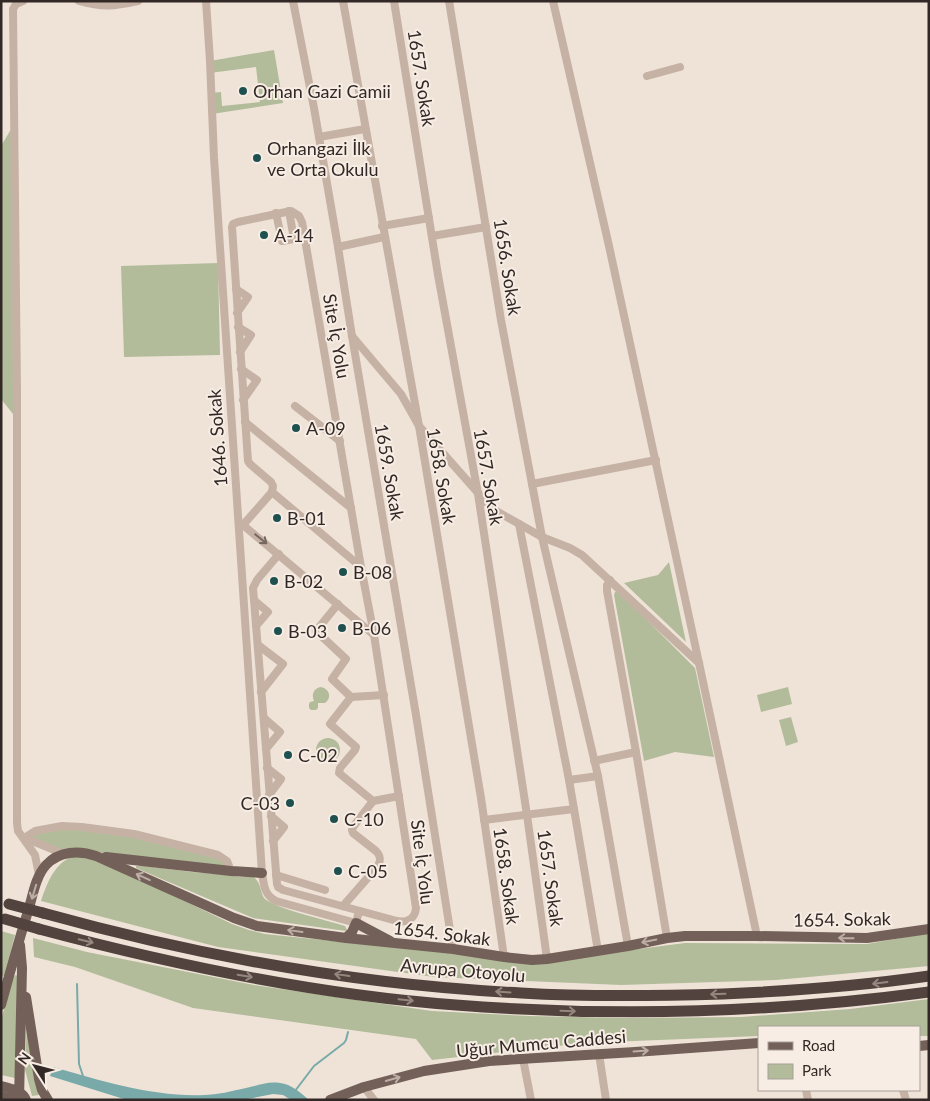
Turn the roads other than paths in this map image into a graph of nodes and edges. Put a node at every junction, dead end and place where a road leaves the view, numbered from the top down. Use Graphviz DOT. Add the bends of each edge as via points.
graph roads {
  1 [pos="22,1"];
  2 [pos="80,1"];
  3 [pos="138,1"];
  4 [pos="206,1"];
  5 [pos="293,1"];
  6 [pos="343,1"];
  7 [pos="394,1"];
  8 [pos="450,1"];
  9 [pos="553,1"];
  10 [pos="680,67"];
  11 [pos="647,76"];
  12 [pos="365,129"];
  13 [pos="318,137"];
  14 [pos="289,211"];
  15 [pos="276,213"];
  16 [pos="429,218"];
  17 [pos="382,226"];
  18 [pos="486,227"];
  19 [pos="432,236"];
  20 [pos="305,237"];
  21 [pos="384,237"];
  22 [pos="294,239"];
  23 [pos="338,247"];
  24 [pos="236,289"];
  25 [pos="238,313"];
  26 [pos="238,327"];
  27 [pos="352,336"];
  28 [pos="240,352"];
  29 [pos="241,369"];
  30 [pos="243,400"];
  31 [pos="295,406"];
  32 [pos="245,422"];
  33 [pos="418,426"];
  34 [pos="340,441"];
  35 [pos="656,460"];
  36 [pos="532,484"];
  37 [pos="272,492"];
  38 [pos="478,494"];
  39 [pos="352,508"];
  40 [pos="519,524"];
  41 [pos="240,525"];
  42 [pos="542,537"];
  43 [pos="279,554"];
  44 [pos="361,567"];
  45 [pos="610,580"];
  46 [pos="254,601"];
  47 [pos="338,604"];
  48 [pos="256,626"];
  49 [pos="374,635"];
  50 [pos="258,645"];
  51 [pos="699,663"];
  52 [pos="262,692"];
  53 [pos="384,695"];
  54 [pos="352,697"];
  55 [pos="264,718"];
  56 [pos="266,750"];
  57 [pos="636,752"];
  58 [pos="594,761"];
  59 [pos="267,768"];
  60 [pos="598,776"];
  61 [pos="569,780"];
  62 [pos="270,795"];
  63 [pos="399,796"];
  64 [pos="373,801"];
  65 [pos="574,809"];
  66 [pos="527,815"];
  67 [pos="271,816"];
  68 [pos="484,820"];
  69 [pos="24,838"];
  70 [pos="273,841"];
  71 [pos="64,854"];
  72 [pos="96,856"];
  73 [pos="231,871"];
  74 [pos="262,873"];
  75 [pos="39,875"];
  76 [pos="276,875"];
  77 [pos="325,890"];
  78 [pos="5,903"];
  79 [pos="342,906"];
  80 [pos="359,911"];
  81 [pos="370,914"];
  82 [pos="3,918"];
  83 [pos="356,924"];
  84 [pos="366,928"];
  85 [pos="929,929"];
  86 [pos="757,936"];
  87 [pos="20,937"];
  88 [pos="346,938"];
  89 [pos="667,938"];
  90 [pos="395,943"];
  91 [pos="628,946"];
  92 [pos="453,949"];
  93 [pos="598,951"];
  94 [pos="504,957"];
  95 [pos="548,959"];
  96 [pos="22,968"];
  97 [pos="929,976"];
  98 [pos="929,992"];
  99 [pos="1,1005"];
  100 [pos="758,1043"];
  101 [pos="599,1054"];
  102 [pos="524,1059"];
  103 [pos="1,1086"];
  104 [pos="364,1088"];
  105 [pos="1,1096"];
  106 [pos="20,1098"];
  107 [pos="48,1100"];
  108 [pos="330,1100"];
  109 [pos="374,1100"];
  110 [pos="531,1100"];
  111 [pos="606,1100"];
  1 -- 69 [label="street" via="13,9 17,823"];
  2 -- 3 [label="street" via="115,6"];
  4 -- 41 [label="street, 1646. Sokak"];
  5 -- 13 [label="street, 1659. Sokak"];
  6 -- 12 [label="street, 1658. Sokak"];
  7 -- 16 [label="street, 1657. Sokak"];
  8 -- 18 [label="street, 1656. Sokak"];
  9 -- 35 [label="street"];
  10 -- 11 [label="street"];
  12 -- 13 [label="street"];
  12 -- 17 [label="street, 1658. Sokak"];
  13 -- 23 [label="street, 1659. Sokak"];
  14 -- 15 [label="street"];
  14 -- 20 [label="street, Site İç Yolu" via="301,219"];
  14 -- 22 [label="street"];
  15 -- 22 [label="street" via="282,241"];
  15 -- 24 [label="street" via="232,226"];
  16 -- 17 [label="street"];
  16 -- 19 [label="street, 1657. Sokak"];
  17 -- 21 [label="street, 1658. Sokak"];
  18 -- 19 [label="street"];
  18 -- 36 [label="street, 1656. Sokak"];
  19 -- 38 [label="street, 1657. Sokak"];
  20 -- 22 [label="street"];
  20 -- 34 [label="street, Site İç Yolu"];
  21 -- 23 [label="street"];
  21 -- 33 [label="street, 1658. Sokak"];
  23 -- 27 [label="street, 1659. Sokak"];
  24 -- 25 [label="street"];
  24 -- 25 [label="street" via="248,297"];
  25 -- 26 [label="street"];
  26 -- 28 [label="street"];
  26 -- 28 [label="street" via="251,336"];
  27 -- 33 [label="street" via="401,394"];
  27 -- 92 [label="street, 1659. Sokak"];
  28 -- 29 [label="street"];
  29 -- 30 [label="street"];
  29 -- 30 [label="street" via="257,380"];
  30 -- 32 [label="street"];
  31 -- 34 [label="street"];
  32 -- 37 [label="street" via="248,461 271,482"];
  32 -- 39 [label="street"];
  33 -- 38 [label="street"];
  33 -- 68 [label="street, 1658. Sokak"];
  34 -- 39 [label="street, Site İç Yolu"];
  35 -- 36 [label="street"];
  35 -- 51 [label="street"];
  36 -- 42 [label="street, 1656. Sokak"];
  37 -- 41 [label="street"];
  37 -- 44 [label="street"];
  38 -- 40 [label="street" via="491,507"];
  38 -- 66 [label="street, 1657. Sokak"];
  39 -- 44 [label="street, Site İç Yolu"];
  40 -- 42 [label="street"];
  40 -- 61 [label="street"];
  41 -- 43 [label="street, one-way"];
  41 -- 74 [label="street, 1646. Sokak"];
  42 -- 45 [label="street" via="582,555"];
  42 -- 58 [label="street, 1656. Sokak"];
  43 -- 46 [label="street" via="254,584"];
  43 -- 47 [label="street"];
  44 -- 49 [label="street, Site İç Yolu"];
  45 -- 51 [label="street"];
  45 -- 57 [label="street" via="607,591"];
  46 -- 48 [label="street"];
  46 -- 48 [label="street" via="268,612"];
  47 -- 49 [label="street"];
  47 -- 54 [label="street" via="316,632 346,659 332,679"];
  48 -- 50 [label="street"];
  49 -- 53 [label="street, Site İç Yolu"];
  50 -- 52 [label="street"];
  50 -- 52 [label="street" via="282,664"];
  51 -- 86 [label="street"];
  52 -- 55 [label="street"];
  53 -- 54 [label="street"];
  53 -- 63 [label="street, Site İç Yolu"];
  54 -- 64 [label="street" via="330,723 356,747 338,772"];
  55 -- 56 [label="street"];
  55 -- 56 [label="street" via="280,732"];
  56 -- 59 [label="street"];
  57 -- 58 [label="street"];
  57 -- 89 [label="street"];
  58 -- 60 [label="street, 1656. Sokak"];
  59 -- 62 [label="street"];
  59 -- 62 [label="street" via="281,779"];
  60 -- 61 [label="street"];
  60 -- 91 [label="street, 1656. Sokak"];
  61 -- 65 [label="street"];
  62 -- 67 [label="street"];
  63 -- 64 [label="street, Site İç Yolu"];
  63 -- 81 [label="street, Site İç Yolu" via="416,910 412,918 402,922"];
  64 -- 79 [label="street" via="352,830 377,853 380,861"];
  65 -- 66 [label="street"];
  65 -- 93 [label="street"];
  66 -- 68 [label="street"];
  66 -- 95 [label="street, 1657. Sokak"];
  67 -- 70 [label="street"];
  67 -- 70 [label="street" via="284,828"];
  68 -- 94 [label="street, 1658. Sokak"];
  69 -- 71 [label="street"];
  69 -- 73 [label="street" via="35,831 62,826 134,834 218,855 227,861"];
  69 -- 75 [label="street" via="35,855"];
  70 -- 76 [label="street"];
  71 -- 72 [label="main road, 1654. Sokak" via="82,852"];
  71 -- 75 [label="main road" via="49,862"];
  72 -- 73 [label="main road"];
  88 -- 72 [label="main road, 1654. Sokak, one-way" via="249,924"];
  73 -- 74 [label="main road"];
  74 -- 83 [label="street, 1646. Sokak" via="265,890 273,900"];
  75 -- 87 [label="main road, one-way"];
  76 -- 77 [label="street"];
  76 -- 79 [label="street, Site İç Yolu" via="280,889"];
  97 -- 78 [label="highway, Avrupa Otoyolu, one-way, bridge" via="843,987 714,994 607,996 496,992 396,983 276,966 168,944"];
  79 -- 80 [label="street, Site İç Yolu"];
  80 -- 81 [label="street, Site İç Yolu"];
  80 -- 83 [label="street"];
  81 -- 84 [label="street"];
  82 -- 98 [label="highway, Avrupa Otoyolu, one-way, bridge" via="123,950 220,971 320,989 454,1005 656,1012 780,1007"];
  83 -- 84 [label="main road"];
  83 -- 88 [label="main road"];
  84 -- 90 [label="main road"];
  85 -- 86 [label="main road, 1654. Sokak, one-way" via="867,938"];
  86 -- 89 [label="main road, 1654. Sokak"];
  87 -- 96 [label="main road"];
  87 -- 99 [label="main road"];
  88 -- 90 [label="main road, 1654. Sokak"];
  89 -- 91 [label="main road, 1654. Sokak, one-way"];
  90 -- 92 [label="main road, 1654. Sokak"];
  91 -- 93 [label="main road, 1654. Sokak"];
  92 -- 94 [label="main road, 1654. Sokak"];
  93 -- 95 [label="main road, 1654. Sokak"];
  94 -- 95 [label="main road, 1654. Sokak"];
  96 -- 106 [label="main road"];
  96 -- 107 [label="main road" via="39,1079"];
  101 -- 100 [label="main road, Uğur Mumcu Caddesi, one-way"];
  101 -- 102 [label="main road, Uğur Mumcu Caddesi"];
  101 -- 111 [label="street"];
  104 -- 102 [label="main road, Uğur Mumcu Caddesi, one-way" via="424,1070"];
  102 -- 110 [label="street"];
  103 -- 106 [label="main road"];
  104 -- 108 [label="main road, Uğur Mumcu Caddesi"];
  104 -- 109 [label="street"];
  105 -- 106 [label="main road"];
}
